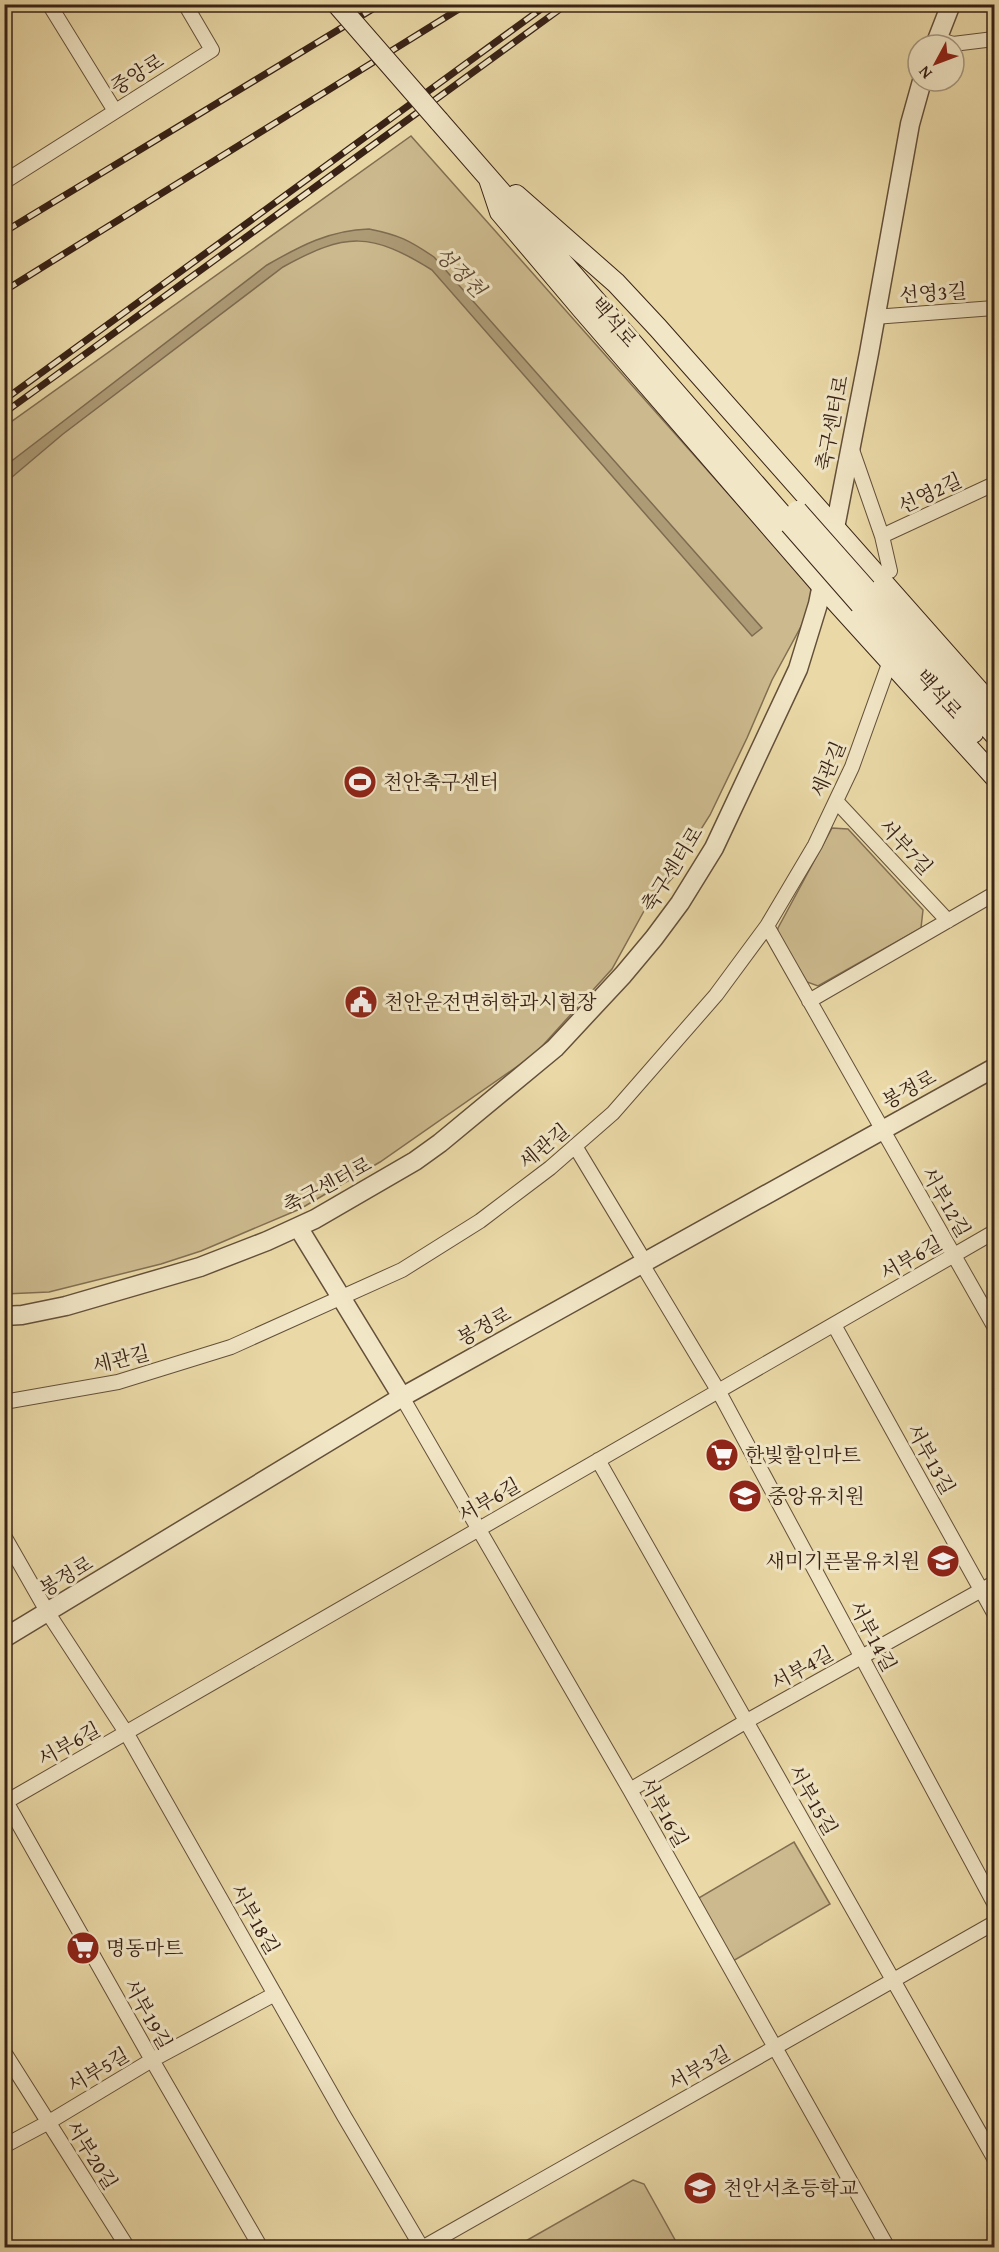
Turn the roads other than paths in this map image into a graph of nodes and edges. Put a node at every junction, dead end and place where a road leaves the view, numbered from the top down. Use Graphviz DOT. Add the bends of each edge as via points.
graph roads {
  1 [pos="49,4"];
  2 [pos="185,4"];
  3 [pos="337,4"];
  4 [pos="354,4"];
  5 [pos="951,4"];
  6 [pos="940,33"];
  7 [pos="994,39"];
  8 [pos="966,42"];
  9 [pos="919,93"];
  10 [pos="115,111"];
  11 [pos="444,117"];
  12 [pos="6,176"];
  13 [pos="489,179"];
  14 [pos="516,195"];
  15 [pos="994,308"];
  16 [pos="874,317"];
  17 [pos="850,446"];
  18 [pos="994,484"];
  19 [pos="793,517"];
  20 [pos="836,528"];
  21 [pos="882,536"];
  22 [pos="890,571"];
  23 [pos="821,585"];
  24 [pos="863,596"];
  25 [pos="890,661"];
  26 [pos="994,708"];
  27 [pos="994,734"];
  28 [pos="994,757"];
  29 [pos="994,776"];
  30 [pos="836,801"];
  31 [pos="994,894"];
  32 [pos="948,921"];
  33 [pos="767,926"];
  34 [pos="809,1001"];
  35 [pos="994,1068"];
  36 [pos="882,1130"];
  37 [pos="575,1146"];
  38 [pos="298,1227"];
  39 [pos="994,1233"];
  40 [pos="955,1255"];
  41 [pos="644,1263"];
  42 [pos="342,1299"];
  43 [pos="4,1316"];
  44 [pos="834,1325"];
  45 [pos="994,1326"];
  46 [pos="719,1392"];
  47 [pos="402,1397"];
  48 [pos="4,1402"];
  49 [pos="598,1460"];
  50 [pos="479,1528"];
  51 [pos="4,1536"];
  52 [pos="994,1583"];
  53 [pos="982,1590"];
  54 [pos="48,1613"];
  55 [pos="994,1613"];
  56 [pos="4,1638"];
  57 [pos="862,1657"];
  58 [pos="745,1722"];
  59 [pos="127,1734"];
  60 [pos="630,1790"];
  61 [pos="5,1801"];
  62 [pos="994,1903"];
  63 [pos="994,1923"];
  64 [pos="893,1980"];
  65 [pos="275,1995"];
  66 [pos="776,2047"];
  67 [pos="4,2052"];
  68 [pos="152,2060"];
  69 [pos="49,2122"];
  70 [pos="4,2146"];
  71 [pos="994,2158"];
  72 [pos="994,2244"];
  73 [pos="128,2247"];
  74 [pos="261,2247"];
  75 [pos="422,2247"];
  76 [pos="888,2247"];
  77 [pos="987,2247"];
  1 -- 10 [label="street, 중앙로"];
  2 -- 10 [label="street, 중앙로" via="212,50"];
  3 -- 11 [label="main road, bridge"];
  4 -- 11 [label="main road"];
  5 -- 6 [label="street"];
  7 -- 8 [label="street"];
  9 -- 16 [label="street, 축구센터로"];
  10 -- 12 [label="street"];
  11 -- 13 [label="main road, 백석로"];
  11 -- 14 [label="main road, 백석로"];
  13 -- 19 [label="main road, 백석로"];
  13 -- 23 [label="main road" via="500,212"];
  14 -- 19 [label="main road, 백석로"];
  14 -- 20 [label="main road" via="623,291"];
  15 -- 16 [label="street, 선영3길"];
  16 -- 17 [label="street, 축구센터로"];
  17 -- 20 [label="street, 축구센터로"];
  17 -- 21 [label="street"];
  18 -- 21 [label="street, 선영2길"];
  19 -- 24 [label="main road, bridge"];
  20 -- 23 [label="street, 축구센터로"];
  20 -- 26 [label="main road"];
  21 -- 22 [label="street"];
  23 -- 25 [label="main road"];
  23 -- 38 [label="street, 축구센터로" via="798,669 714,848 648,945 555,1048 440,1143 395,1174"];
  24 -- 27 [label="main road, 백석로"];
  24 -- 28 [label="main road, 백석로"];
  25 -- 29 [label="main road"];
  25 -- 30 [label="street, 세관길"];
  30 -- 32 [label="street, 서부7길"];
  30 -- 33 [label="street, 세관길"];
  31 -- 32 [label="street"];
  32 -- 34 [label="street"];
  33 -- 34 [label="street, 서부12길"];
  33 -- 37 [label="street, 세관길" via="665,1055 613,1113"];
  34 -- 36 [label="street, 서부12길"];
  35 -- 36 [label="street, 봉정로"];
  36 -- 40 [label="street, 서부12길"];
  36 -- 41 [label="street, 봉정로"];
  37 -- 41 [label="street, 서부14길"];
  37 -- 42 [label="street, 세관길" via="480,1221 402,1270"];
  38 -- 42 [label="street"];
  38 -- 43 [label="street, 축구센터로" via="267,1242 150,1282 66,1306"];
  39 -- 40 [label="street, 서부6길"];
  40 -- 44 [label="street, 서부6길"];
  40 -- 45 [label="street, 서부12길"];
  41 -- 46 [label="street, 서부14길"];
  41 -- 47 [label="street, 봉정로"];
  42 -- 47 [label="street"];
  42 -- 48 [label="street, 세관길" via="231,1347 118,1382"];
  44 -- 46 [label="street, 서부6길"];
  44 -- 53 [label="street, 서부13길"];
  46 -- 49 [label="street, 서부6길"];
  46 -- 57 [label="street, 서부14길"];
  47 -- 50 [label="street, 서부16길"];
  47 -- 54 [label="street, 봉정로"];
  49 -- 50 [label="street, 서부6길"];
  49 -- 58 [label="street, 서부15길"];
  50 -- 59 [label="street, 서부6길"];
  50 -- 60 [label="street, 서부16길"];
  51 -- 54 [label="street, 서부18길"];
  52 -- 53 [label="street, 서부4길"];
  53 -- 55 [label="street, 서부13길"];
  53 -- 57 [label="street, 서부4길"];
  54 -- 56 [label="street, 봉정로"];
  54 -- 59 [label="street, 서부18길"];
  57 -- 58 [label="street, 서부4길"];
  57 -- 62 [label="street, 서부14길"];
  58 -- 60 [label="street, 서부4길"];
  58 -- 64 [label="street, 서부15길"];
  59 -- 61 [label="street, 서부6길"];
  59 -- 65 [label="street, 서부18길"];
  60 -- 66 [label="street, 서부16길"];
  61 -- 68 [label="street, 서부19길"];
  63 -- 64 [label="street, 서부3길"];
  64 -- 66 [label="street, 서부3길"];
  64 -- 71 [label="street, 서부15길"];
  65 -- 68 [label="street, 서부5길"];
  65 -- 75 [label="street, 서부18길"];
  66 -- 75 [label="street, 서부3길"];
  66 -- 76 [label="street, 서부16길"];
  67 -- 69 [label="street, 서부20길"];
  68 -- 69 [label="street, 서부5길"];
  68 -- 74 [label="street, 서부19길"];
  69 -- 70 [label="street, 서부5길"];
  69 -- 73 [label="street, 서부20길"];
  72 -- 77 [label="street"];
}
